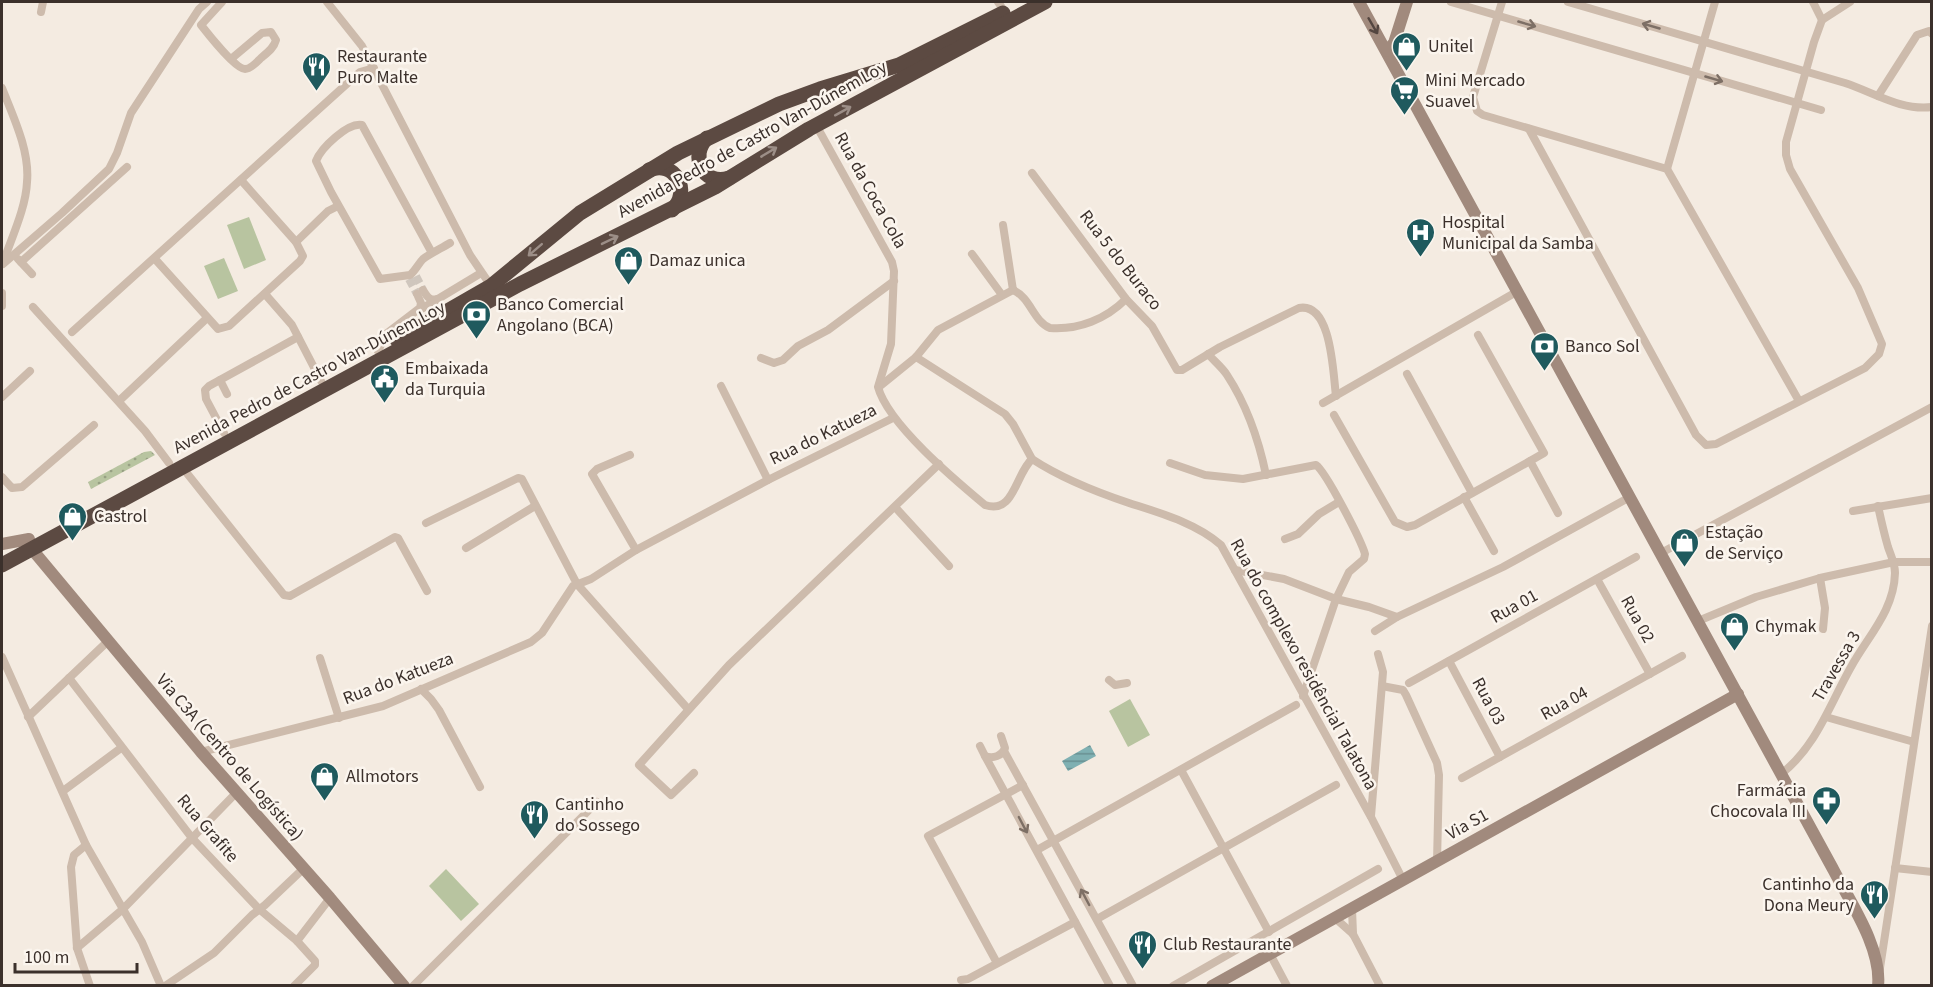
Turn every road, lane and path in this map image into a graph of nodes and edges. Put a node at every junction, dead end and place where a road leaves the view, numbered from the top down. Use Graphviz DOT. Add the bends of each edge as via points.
graph roads {
  1 [pos="43,2"];
  2 [pos="207,2"];
  3 [pos="222,2"];
  4 [pos="327,2"];
  5 [pos="1024,2"];
  6 [pos="1046,2"];
  7 [pos="1359,2"];
  8 [pos="1407,2"];
  9 [pos="1451,2"];
  10 [pos="1502,2"];
  11 [pos="1568,2"];
  12 [pos="1715,2"];
  13 [pos="1813,2"];
  14 [pos="1850,2"];
  15 [pos="1001,7"];
  16 [pos="41,12"];
  17 [pos="1497,15"];
  18 [pos="1822,20"];
  19 [pos="1932,34"];
  20 [pos="1703,41"];
  21 [pos="1387,51"];
  22 [pos="231,59"];
  23 [pos="374,68"];
  24 [pos="1804,71"];
  25 [pos="1694,73"];
  26 [pos="2,88"];
  27 [pos="1878,96"];
  28 [pos="1798,103"];
  29 [pos="1932,107"];
  30 [pos="1821,110"];
  31 [pos="816,125"];
  32 [pos="1529,129"];
  33 [pos="708,137"];
  34 [pos="128,167"];
  35 [pos="1667,169"];
  36 [pos="646,171"];
  37 [pos="1032,173"];
  38 [pos="731,177"];
  39 [pos="241,180"];
  40 [pos="338,206"];
  41 [pos="669,211"];
  42 [pos="1003,225"];
  43 [pos="296,242"];
  44 [pos="450,243"];
  45 [pos="432,253"];
  46 [pos="14,254"];
  47 [pos="972,254"];
  48 [pos="155,259"];
  49 [pos="21,262"];
  50 [pos="2,267"];
  51 [pos="481,273"];
  52 [pos="32,274"];
  53 [pos="894,281"];
  54 [pos="487,289"];
  55 [pos="1013,290"];
  56 [pos="1518,291"];
  57 [pos="2,293"];
  58 [pos="265,294"];
  59 [pos="1002,295"];
  60 [pos="440,299"];
  61 [pos="1126,299"];
  62 [pos="2,306"];
  63 [pos="33,307"];
  64 [pos="418,312"];
  65 [pos="207,318"];
  66 [pos="72,332"];
  67 [pos="1478,335"];
  68 [pos="298,337"];
  69 [pos="378,351"];
  70 [pos="1208,354"];
  71 [pos="916,357"];
  72 [pos="761,358"];
  73 [pos="30,371"];
  74 [pos="1407,374"];
  75 [pos="220,380"];
  76 [pos="321,381"];
  77 [pos="722,386"];
  78 [pos="878,387"];
  79 [pos="227,394"];
  80 [pos="1336,396"];
  81 [pos="2,397"];
  82 [pos="118,401"];
  83 [pos="1799,401"];
  84 [pos="1323,403"];
  85 [pos="1932,407"];
  86 [pos="1334,415"];
  87 [pos="893,418"];
  88 [pos="94,424"];
  89 [pos="224,433"];
  90 [pos="630,455"];
  91 [pos="1032,459"];
  92 [pos="1530,461"];
  93 [pos="939,464"];
  94 [pos="1170,464"];
  95 [pos="176,465"];
  96 [pos="1266,475"];
  97 [pos="2,477"];
  98 [pos="768,480"];
  99 [pos="1468,495"];
  100 [pos="1630,497"];
  101 [pos="1932,498"];
  102 [pos="1339,502"];
  103 [pos="536,506"];
  104 [pos="1878,506"];
  105 [pos="895,507"];
  106 [pos="1853,511"];
  107 [pos="1558,513"];
  108 [pos="426,523"];
  109 [pos="1285,539"];
  110 [pos="2,544"];
  111 [pos="30,544"];
  112 [pos="466,548"];
  113 [pos="636,550"];
  114 [pos="1494,551"];
  115 [pos="1661,553"];
  116 [pos="2,554"];
  117 [pos="1636,557"];
  118 [pos="1894,562"];
  119 [pos="1932,562"];
  120 [pos="2,565"];
  121 [pos="949,566"];
  122 [pos="1235,570"];
  123 [pos="1820,578"];
  124 [pos="1597,579"];
  125 [pos="577,584"];
  126 [pos="427,591"];
  127 [pos="1336,598"];
  128 [pos="1397,617"];
  129 [pos="1698,621"];
  130 [pos="1932,626"];
  131 [pos="1823,629"];
  132 [pos="1375,631"];
  133 [pos="107,642"];
  134 [pos="1378,654"];
  135 [pos="1682,656"];
  136 [pos="2,657"];
  137 [pos="320,658"];
  138 [pos="1449,661"];
  139 [pos="1650,674"];
  140 [pos="69,678"];
  141 [pos="1109,680"];
  142 [pos="1127,683"];
  143 [pos="1409,683"];
  144 [pos="1382,686"];
  145 [pos="421,689"];
  146 [pos="1738,694"];
  147 [pos="1303,696"];
  148 [pos="1296,705"];
  149 [pos="688,709"];
  150 [pos="28,717"];
  151 [pos="1826,717"];
  152 [pos="339,718"];
  153 [pos="1001,736"];
  154 [pos="1914,742"];
  155 [pos="980,746"];
  156 [pos="122,748"];
  157 [pos="1004,751"];
  158 [pos="201,752"];
  159 [pos="985,756"];
  160 [pos="1500,757"];
  161 [pos="1181,770"];
  162 [pos="694,772"];
  163 [pos="1781,774"];
  164 [pos="1462,778"];
  165 [pos="1023,785"];
  166 [pos="1336,785"];
  167 [pos="480,787"];
  168 [pos="63,791"];
  169 [pos="237,792"];
  170 [pos="1006,794"];
  171 [pos="597,802"];
  172 [pos="1371,817"];
  173 [pos="192,838"];
  174 [pos="1055,841"];
  175 [pos="86,844"];
  176 [pos="1223,848"];
  177 [pos="1037,850"];
  178 [pos="1437,862"];
  179 [pos="1896,868"];
  180 [pos="303,869"];
  181 [pos="1378,869"];
  182 [pos="1932,872"];
  183 [pos="1403,880"];
  184 [pos="330,898"];
  185 [pos="123,909"];
  186 [pos="259,909"];
  187 [pos="1352,909"];
  188 [pos="1335,918"];
  189 [pos="1097,919"];
  190 [pos="1075,922"];
  191 [pos="1269,932"];
  192 [pos="1353,934"];
  193 [pos="297,941"];
  194 [pos="77,948"];
  195 [pos="1270,954"];
  196 [pos="998,963"];
  197 [pos="961,980"];
  198 [pos="1879,980"];
  199 [pos="90,986"];
  200 [pos="163,986"];
  201 [pos="294,986"];
  202 [pos="404,986"];
  203 [pos="413,986"];
  204 [pos="1110,986"];
  205 [pos="1133,986"];
  206 [pos="1173,986"];
  207 [pos="1212,986"];
  208 [pos="1287,986"];
  209 [pos="1380,986"];
  1 -- 16 [label="street"];
  2 -- 46 [label="street" via="130,113 109,169"];
  3 -- 22 [label="street" via="201,25"];
  4 -- 23 [label="street"];
  5 -- 15 [label="highway, Avenida Pedro de Castro Van-Dúnem Loy"];
  31 -- 6 [label="highway, Avenida Pedro de Castro Van-Dúnem Loy, one-way"];
  7 -- 21 [label="street, one-way"];
  8 -- 21 [label="street" via="1394,43"];
  9 -- 17 [label="street"];
  10 -- 17 [label="street"];
  20 -- 11 [label="street, one-way"];
  12 -- 20 [label="street"];
  13 -- 18 [label="street"];
  14 -- 18 [label="street"];
  15 -- 33 [label="highway, Avenida Pedro de Castro Van-Dúnem Loy" via="899,65 804,94"];
  17 -- 25 [label="street, one-way"];
  17 -- 32 [label="street" via="1473,104 1483,115"];
  18 -- 24 [label="street"];
  19 -- 27 [label="street" via="1929,31 1917,35"];
  20 -- 24 [label="street"];
  20 -- 25 [label="street"];
  21 -- 56 [label="street"];
  22 -- 22 [label="street" via="248,69 275,46 276,37 268,31 262,33"];
  23 -- 39 [label="street" via="360,72"];
  23 -- 51 [label="street"];
  24 -- 27 [label="street"];
  24 -- 28 [label="street"];
  25 -- 28 [label="street, one-way"];
  25 -- 35 [label="street"];
  26 -- 50 [label="street" via="27,173 25,196"];
  27 -- 29 [label="street" via="1918,109"];
  28 -- 30 [label="street"];
  28 -- 83 [label="street" via="1786,142 1790,169 1858,288 1882,344 1879,354 1865,368"];
  38 -- 31 [label="highway, Avenida Pedro de Castro Van-Dúnem Loy, one-way"];
  31 -- 53 [label="street, Rua da Coca Cola" via="892,262"];
  32 -- 35 [label="street"];
  32 -- 83 [label="street" via="1701,442 1716,444"];
  33 -- 36 [label="highway, Avenida Pedro de Castro Van-Dúnem Loy"];
  33 -- 38 [label="highway" via="698,153 701,168 709,177"];
  34 -- 49 [label="street"];
  35 -- 83 [label="street"];
  36 -- 41 [label="highway" via="664,168 679,179 681,197"];
  36 -- 54 [label="highway, Avenida Pedro de Castro Van-Dúnem Loy, one-way" via="580,213"];
  37 -- 61 [label="street, Rua 5 do Buraco"];
  38 -- 41 [label="highway, Avenida Pedro de Castro Van-Dúnem Loy"];
  39 -- 43 [label="street"];
  39 -- 48 [label="street"];
  40 -- 43 [label="street"];
  40 -- 45 [label="street" via="380,279 411,276"];
  40 -- 45 [label="street" via="316,161 348,127 362,125"];
  95 -- 41 [label="highway, Avenida Pedro de Castro Van-Dúnem Loy, one-way" via="520,284"];
  42 -- 55 [label="street"];
  43 -- 58 [label="street" via="303,256"];
  44 -- 45 [label="street"];
  46 -- 49 [label="street"];
  46 -- 50 [label="street"];
  47 -- 59 [label="street"];
  48 -- 65 [label="street"];
  48 -- 66 [label="street"];
  49 -- 52 [label="street"];
  51 -- 54 [label="street"];
  51 -- 60 [label="street"];
  53 -- 72 [label="street" via="783,360 774,363"];
  53 -- 78 [label="street, Rua da Coca Cola" via="891,344"];
  54 -- 60 [label="street"];
  54 -- 69 [label="highway, Avenida Pedro de Castro Van-Dúnem Loy"];
  55 -- 59 [label="street"];
  55 -- 61 [label="street" via="1028,301 1045,327 1050,328 1097,321"];
  56 -- 80 [label="street"];
  56 -- 100 [label="street"];
  57 -- 62 [label="street"];
  58 -- 65 [label="street" via="224,328 218,329"];
  58 -- 68 [label="street"];
  59 -- 71 [label="street" via="938,330"];
  60 -- 64 [label="street"];
  60 -- 64 [label="street" via="431,300 420,292"];
  61 -- 70 [label="street, Rua 5 do Buraco" via="1152,327 1180,370"];
  63 -- 82 [label="street"];
  64 -- 69 [label="street" via="386,334"];
  65 -- 82 [label="street"];
  67 -- 92 [label="street" via="1544,453"];
  68 -- 75 [label="street"];
  68 -- 76 [label="street"];
  69 -- 76 [label="highway, Avenida Pedro de Castro Van-Dúnem Loy"];
  70 -- 80 [label="street" via="1299,308 1309,308 1315,310 1327,333"];
  70 -- 96 [label="street" via="1226,373 1240,401"];
  71 -- 78 [label="street"];
  71 -- 91 [label="street" via="1005,414"];
  73 -- 81 [label="street"];
  74 -- 99 [label="street"];
  75 -- 79 [label="street"];
  75 -- 89 [label="street" via="205,390 205,395"];
  76 -- 89 [label="highway, Avenida Pedro de Castro Van-Dúnem Loy"];
  77 -- 98 [label="street"];
  78 -- 87 [label="street"];
  80 -- 84 [label="street"];
  82 -- 95 [label="street"];
  85 -- 115 [label="street"];
  86 -- 99 [label="street" via="1400,525 1415,525"];
  87 -- 93 [label="street"];
  87 -- 98 [label="street, Rua do Katueza"];
  88 -- 97 [label="street" via="22,487 11,487"];
  89 -- 95 [label="highway, Avenida Pedro de Castro Van-Dúnem Loy"];
  90 -- 113 [label="street" via="592,474"];
  91 -- 93 [label="street" via="1008,501 993,508"];
  91 -- 122 [label="street, Rua do complexo residêncial Talatona" via="1082,485 1168,516 1204,534 1221,545"];
  92 -- 99 [label="street"];
  92 -- 107 [label="street"];
  93 -- 105 [label="street"];
  94 -- 96 [label="street" via="1222,478"];
  95 -- 111 [label="highway, Avenida Pedro de Castro Van-Dúnem Loy"];
  95 -- 126 [label="street" via="284,595 290,596 395,537"];
  96 -- 102 [label="street" via="1311,465 1319,467"];
  98 -- 113 [label="street, Rua do Katueza"];
  99 -- 114 [label="street"];
  100 -- 115 [label="street"];
  100 -- 128 [label="street" via="1503,567"];
  101 -- 104 [label="street"];
  102 -- 109 [label="street" via="1298,534"];
  102 -- 127 [label="street" via="1365,554 1364,560 1349,572"];
  103 -- 108 [label="street" via="518,478"];
  103 -- 112 [label="street"];
  103 -- 125 [label="street"];
  104 -- 106 [label="street"];
  104 -- 118 [label="street"];
  105 -- 121 [label="street"];
  105 -- 149 [label="street"];
  110 -- 111 [label="street"];
  111 -- 116 [label="highway, Avenida Pedro de Castro Van-Dúnem Loy"];
  111 -- 120 [label="highway, Avenida Pedro de Castro Van-Dúnem Loy"];
  111 -- 133 [label="street, Via C3A (Centro de Logística)"];
  113 -- 125 [label="street, Rua do Katueza"];
  115 -- 129 [label="street"];
  117 -- 124 [label="street, Rua 01"];
  118 -- 119 [label="street"];
  118 -- 123 [label="street"];
  118 -- 151 [label="street, Travessa 3" via="1892,595 1884,617 1856,658"];
  122 -- 127 [label="street" via="1284,579"];
  122 -- 147 [label="street, Rua do complexo residêncial Talatona"];
  123 -- 129 [label="street" via="1756,597"];
  123 -- 131 [label="street" via="1825,608"];
  124 -- 138 [label="street, Rua 01"];
  124 -- 139 [label="street, Rua 02"];
  125 -- 145 [label="street, Rua do Katueza" via="542,633 531,642"];
  125 -- 149 [label="street"];
  127 -- 128 [label="street"];
  127 -- 147 [label="street"];
  128 -- 132 [label="street"];
  129 -- 146 [label="street"];
  130 -- 154 [label="street"];
  133 -- 140 [label="street"];
  133 -- 158 [label="street, Via C3A (Centro de Logística)"];
  134 -- 144 [label="street"];
  135 -- 139 [label="street, Rua 04"];
  136 -- 150 [label="street"];
  137 -- 152 [label="street"];
  138 -- 143 [label="street, Rua 01"];
  138 -- 160 [label="street, Rua 03"];
  139 -- 160 [label="street, Rua 04"];
  140 -- 150 [label="street"];
  140 -- 156 [label="street, Rua Grafite"];
  141 -- 142 [label="street" via="1115,685"];
  144 -- 172 [label="street"];
  144 -- 178 [label="street" via="1403,690 1437,763"];
  145 -- 152 [label="street, Rua do Katueza" via="383,706"];
  145 -- 167 [label="street" via="439,710"];
  146 -- 163 [label="street"];
  146 -- 178 [label="street, Via S1"];
  147 -- 172 [label="street, Rua do complexo residêncial Talatona"];
  148 -- 161 [label="street"];
  149 -- 162 [label="street" via="639,765 671,795"];
  150 -- 168 [label="street"];
  151 -- 154 [label="street"];
  151 -- 163 [label="street, Travessa 3" via="1800,757"];
  152 -- 158 [label="street, Rua do Katueza"];
  153 -- 157 [label="street"];
  154 -- 179 [label="street"];
  155 -- 159 [label="street"];
  156 -- 168 [label="street"];
  156 -- 173 [label="street, Rua Grafite"];
  157 -- 159 [label="street" via="992,758"];
  157 -- 165 [label="street"];
  158 -- 169 [label="street, Via C3A (Centro de Logística)"];
  159 -- 170 [label="street"];
  160 -- 164 [label="street, Rua 04"];
  161 -- 174 [label="street"];
  161 -- 176 [label="street"];
  163 -- 198 [label="street" via="1858,917 1876,957"];
  165 -- 170 [label="street"];
  165 -- 174 [label="street"];
  166 -- 176 [label="street"];
  168 -- 175 [label="street"];
  169 -- 173 [label="street"];
  169 -- 180 [label="street, Via C3A (Centro de Logística)"];
  170 -- 177 [label="street, one-way"];
  170 -- 196 [label="street" via="928,836"];
  171 -- 203 [label="street"];
  172 -- 183 [label="street, Rua do complexo residêncial Talatona"];
  173 -- 185 [label="street"];
  173 -- 186 [label="street, Rua Grafite"];
  174 -- 177 [label="street"];
  189 -- 174 [label="street, one-way"];
  175 -- 185 [label="street"];
  175 -- 194 [label="street" via="71,861"];
  176 -- 189 [label="street"];
  176 -- 191 [label="street"];
  177 -- 190 [label="street"];
  178 -- 183 [label="street, Via S1"];
  179 -- 182 [label="street"];
  179 -- 198 [label="street"];
  180 -- 184 [label="street, Via C3A (Centro de Logística)"];
  180 -- 186 [label="street"];
  181 -- 191 [label="street"];
  183 -- 187 [label="street, Via S1"];
  184 -- 193 [label="street"];
  184 -- 202 [label="street, Via C3A (Centro de Logística)"];
  185 -- 194 [label="street"];
  185 -- 200 [label="street"];
  186 -- 193 [label="street, Rua Grafite"];
  186 -- 200 [label="street" via="214,953"];
  187 -- 188 [label="street, Via S1"];
  187 -- 192 [label="street"];
  188 -- 192 [label="street"];
  188 -- 195 [label="street, Via S1"];
  189 -- 205 [label="street"];
  190 -- 196 [label="street"];
  190 -- 204 [label="street"];
  191 -- 206 [label="street"];
  192 -- 209 [label="street"];
  193 -- 201 [label="street, Rua Grafite" via="315,963"];
  194 -- 199 [label="street"];
  195 -- 207 [label="street, Via S1"];
  195 -- 208 [label="street"];
  196 -- 197 [label="street"];
}
